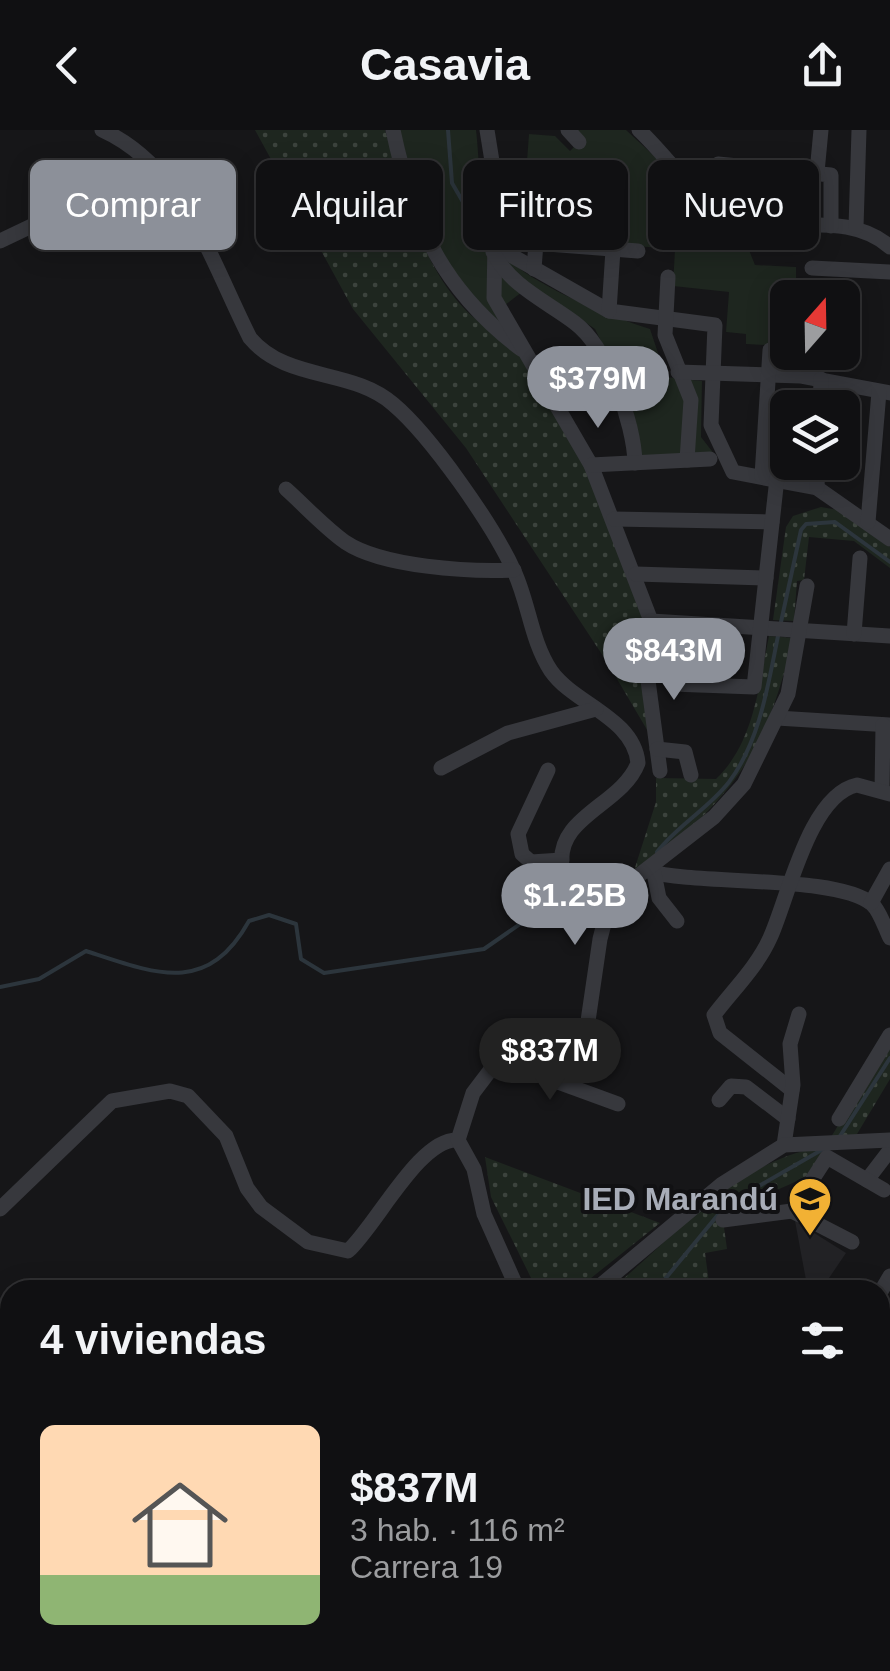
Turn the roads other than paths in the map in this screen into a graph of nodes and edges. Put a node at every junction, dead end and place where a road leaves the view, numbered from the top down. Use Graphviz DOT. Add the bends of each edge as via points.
graph roads {
  1 [pos="102,130"];
  2 [pos="393,130"];
  3 [pos="487,130"];
  4 [pos="639,130"];
  5 [pos="821,130"];
  6 [pos="859,130"];
  7 [pos="147,160"];
  8 [pos="492,160"];
  9 [pos="819,173"];
  10 [pos="824,173"];
  11 [pos="831,226"];
  12 [pos="30,227"];
  13 [pos="856,227"];
  14 [pos="0,241"];
  15 [pos="890,247"];
  16 [pos="628,249"];
  17 [pos="207,250"];
  18 [pos="493,250"];
  19 [pos="495,250"];
  20 [pos="500,250"];
  21 [pos="535,250"];
  22 [pos="614,250"];
  23 [pos="638,251"];
  24 [pos="812,268"];
  25 [pos="534,269"];
  26 [pos="890,272"];
  27 [pos="668,277"];
  28 [pos="609,310"];
  29 [pos="664,320"];
  30 [pos="770,350"];
  31 [pos="532,358"];
  32 [pos="678,372"];
  33 [pos="714,374"];
  34 [pos="769,374"];
  35 [pos="821,379"];
  36 [pos="821,390"];
  37 [pos="884,392"];
  38 [pos="687,460"];
  39 [pos="710,460"];
  40 [pos="635,463"];
  41 [pos="591,465"];
  42 [pos="770,477"];
  43 [pos="770,480"];
  44 [pos="783,480"];
  45 [pos="817,480"];
  46 [pos="817,488"];
  47 [pos="286,489"];
  48 [pos="614,519"];
  49 [pos="772,522"];
  50 [pos="868,522"];
  51 [pos="890,540"];
  52 [pos="860,558"];
  53 [pos="514,570"];
  54 [pos="636,574"];
  55 [pos="766,578"];
  56 [pos="806,586"];
  57 [pos="650,621"];
  58 [pos="780,629"];
  59 [pos="854,634"];
  60 [pos="890,636"];
  61 [pos="672,684"];
  62 [pos="596,709"];
  63 [pos="776,718"];
  64 [pos="887,725"];
  65 [pos="657,748"];
  66 [pos="441,768"];
  67 [pos="548,770"];
  68 [pos="660,771"];
  69 [pos="691,775"];
  70 [pos="886,792"];
  71 [pos="562,860"];
  72 [pos="890,870"];
  73 [pos="651,872"];
  74 [pos="787,883"];
  75 [pos="611,897"];
  76 [pos="871,903"];
  77 [pos="677,921"];
  78 [pos="890,938"];
  79 [pos="799,1014"];
  80 [pos="890,1035"];
  81 [pos="559,1082"];
  82 [pos="792,1090"];
  83 [pos="718,1100"];
  84 [pos="618,1104"];
  85 [pos="839,1118"];
  86 [pos="788,1119"];
  87 [pos="458,1140"];
  88 [pos="890,1140"];
  89 [pos="784,1144"];
  90 [pos="890,1150"];
  91 [pos="867,1180"];
  92 [pos="884,1190"];
  93 [pos="0,1209"];
  94 [pos="792,1210"];
  95 [pos="723,1220"];
  96 [pos="852,1242"];
  97 [pos="514,1280"];
  98 [pos="607,1280"];
  1 -- 7 [label="street"];
  2 -- 31 [label="street" via="430,250 466,301"];
  3 -- 8 [label="street"];
  4 -- 11 [label="street" via="716,210 746,222"];
  5 -- 10 [label="street"];
  6 -- 13 [label="street"];
  9 -- 10 [label="street"];
  10 -- 11 [label="street"];
  11 -- 13 [label="street"];
  12 -- 14 [label="street"];
  13 -- 15 [label="street"];
  16 -- 23 [label="street"];
  17 -- 53 [label="street" via="264,354 391,402 471,502"];
  18 -- 31 [label="street" via="494,298"];
  19 -- 40 [label="street" via="515,282 588,336 630,420"];
  20 -- 25 [label="street"];
  21 -- 25 [label="street"];
  22 -- 28 [label="street"];
  24 -- 26 [label="street"];
  25 -- 28 [label="street"];
  27 -- 29 [label="street"];
  28 -- 29 [label="street"];
  29 -- 32 [label="street"];
  29 -- 33 [label="street" via="715,324"];
  30 -- 34 [label="street"];
  31 -- 41 [label="street"];
  32 -- 33 [label="street"];
  32 -- 38 [label="street" via="691,400"];
  33 -- 34 [label="street"];
  33 -- 42 [label="street" via="713,434 736,474"];
  34 -- 35 [label="street"];
  34 -- 42 [label="street"];
  35 -- 36 [label="street"];
  35 -- 37 [label="street"];
  37 -- 50 [label="street"];
  38 -- 39 [label="street"];
  38 -- 40 [label="street"];
  40 -- 41 [label="street"];
  41 -- 48 [label="street"];
  43 -- 49 [label="street"];
  44 -- 46 [label="street"];
  45 -- 46 [label="street"];
  46 -- 50 [label="street"];
  47 -- 53 [label="street" via="366,552 459,569"];
  48 -- 49 [label="street"];
  48 -- 54 [label="street"];
  49 -- 55 [label="street"];
  50 -- 51 [label="street"];
  52 -- 59 [label="street"];
  53 -- 62 [label="street" via="553,674"];
  54 -- 55 [label="street"];
  54 -- 57 [label="street"];
  55 -- 58 [label="street"];
  56 -- 58 [label="street"];
  57 -- 58 [label="street"];
  57 -- 65 [label="street" via="642,635"];
  58 -- 59 [label="street"];
  58 -- 61 [label="street" via="754,686"];
  58 -- 63 [label="street" via="788,694"];
  59 -- 60 [label="street"];
  62 -- 66 [label="street" via="508,732"];
  62 -- 71 [label="street" via="630,738 638,763 628,783 570,831"];
  63 -- 64 [label="street"];
  63 -- 73 [label="street" via="735,796"];
  64 -- 70 [label="street"];
  65 -- 68 [label="street"];
  65 -- 69 [label="street" via="686,752"];
  67 -- 71 [label="street" via="518,844 530,862"];
  70 -- 74 [label="street" via="857,786 840,791"];
  71 -- 75 [label="street" via="576,887"];
  72 -- 76 [label="street"];
  73 -- 74 [label="street"];
  73 -- 75 [label="street"];
  73 -- 77 [label="street" via="659,898"];
  74 -- 76 [label="street"];
  74 -- 82 [label="street" via="770,938 714,1022"];
  75 -- 81 [label="street" via="582,1062"];
  76 -- 78 [label="street"];
  79 -- 82 [label="street" via="790,1044"];
  80 -- 85 [label="street"];
  81 -- 84 [label="street"];
  81 -- 87 [label="street" via="498,1060 473,1093"];
  82 -- 86 [label="street"];
  83 -- 86 [label="street" via="730,1086 746,1087"];
  86 -- 89 [label="street"];
  87 -- 93 [label="street" via="439,1143 422,1159 348,1251 308,1242 261,1207 226,1136 188,1096 170,1091 112,1101"];
  87 -- 97 [label="street"];
  88 -- 89 [label="street"];
  89 -- 98 [label="street" via="722,1184"];
  90 -- 91 [label="street"];
  91 -- 92 [label="street"];
  91 -- 94 [label="street" via="827,1157"];
  94 -- 95 [label="street"];
  94 -- 96 [label="street"];
}
